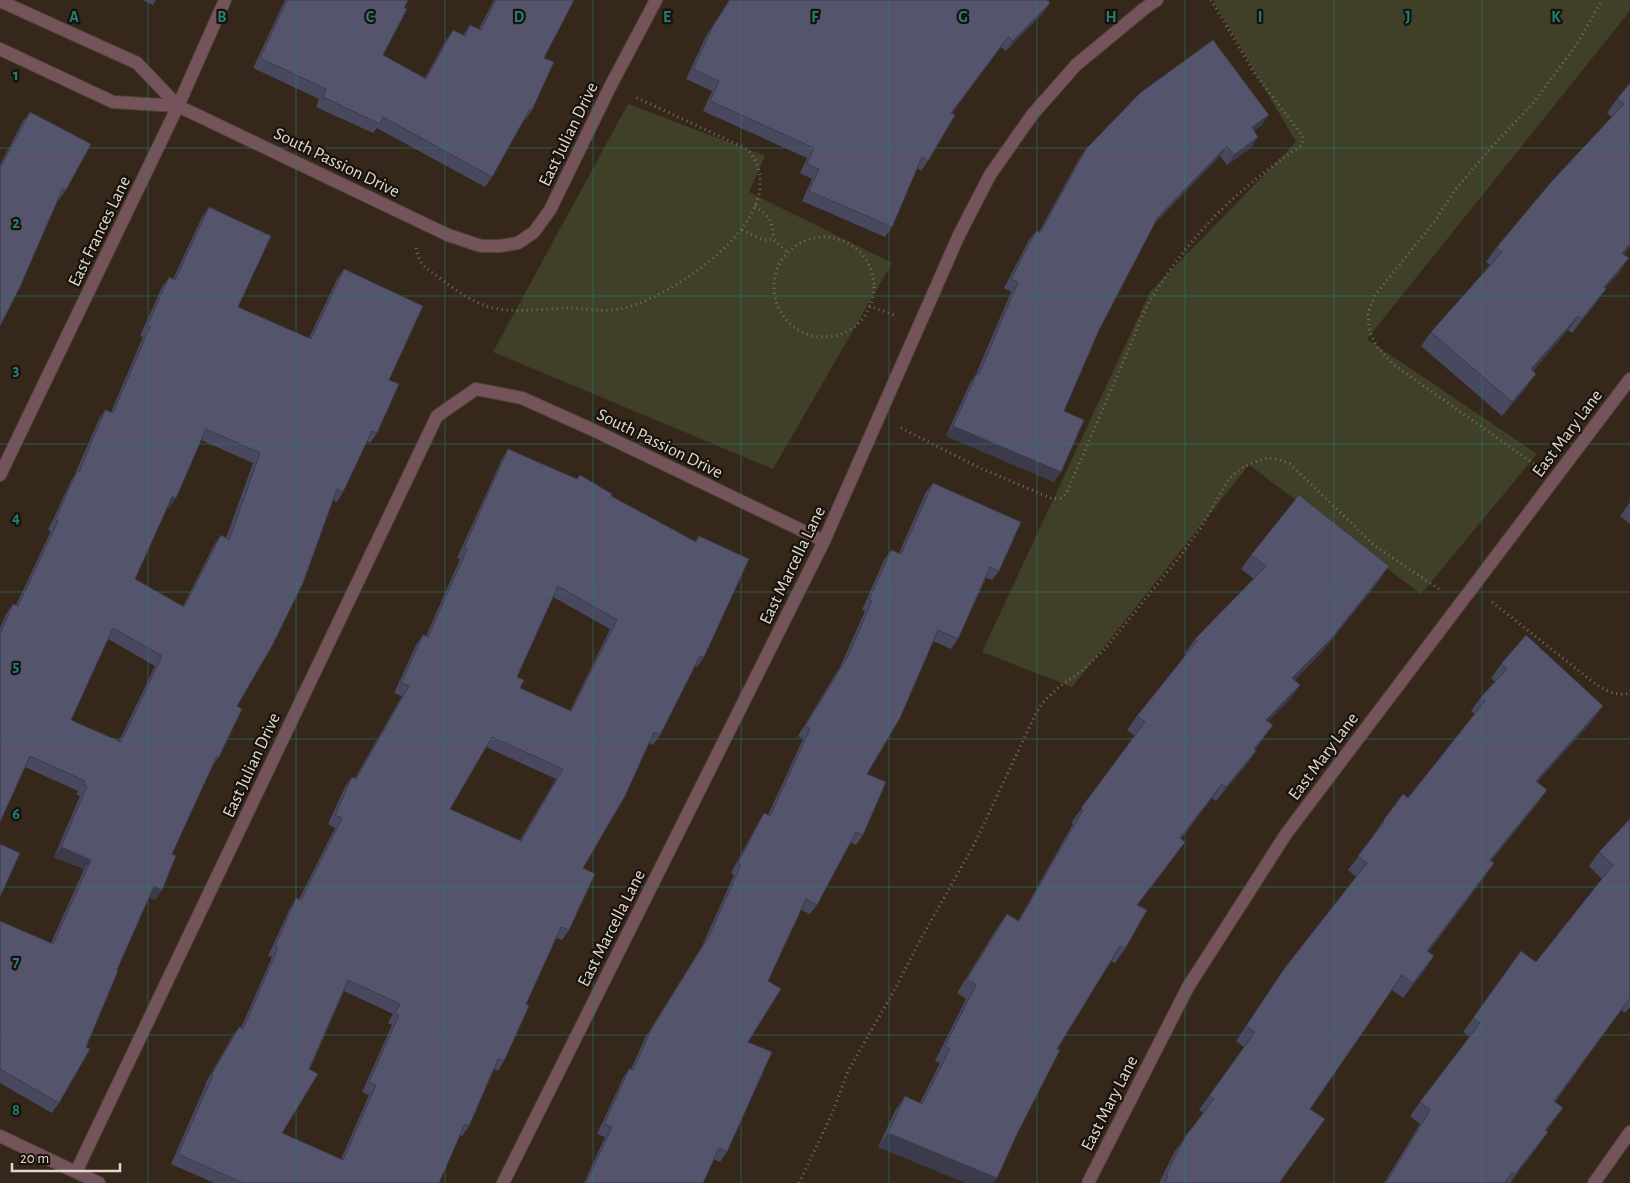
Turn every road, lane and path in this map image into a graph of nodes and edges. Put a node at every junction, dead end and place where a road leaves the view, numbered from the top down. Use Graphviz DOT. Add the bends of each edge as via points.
graph roads {
  1 [pos="226,0"];
  2 [pos="656,0"];
  3 [pos="1157,0"];
  4 [pos="1211,0"];
  5 [pos="1602,0"];
  6 [pos="0,1"];
  7 [pos="0,49"];
  8 [pos="632,96"];
  9 [pos="178,106"];
  10 [pos="756,206"];
  11 [pos="742,230"];
  12 [pos="773,240"];
  13 [pos="482,246"];
  14 [pos="416,249"];
  15 [pos="787,252"];
  16 [pos="869,306"];
  17 [pos="898,317"];
  18 [pos="1630,379"];
  19 [pos="476,389"];
  20 [pos="902,428"];
  21 [pos="1529,460"];
  22 [pos="0,475"];
  23 [pos="824,541"];
  24 [pos="1433,585"];
  25 [pos="1494,603"];
  26 [pos="1630,693"];
  27 [pos="1630,1132"];
  28 [pos="0,1136"];
  29 [pos="76,1172"];
  30 [pos="99,1183"];
  31 [pos="503,1183"];
  32 [pos="799,1183"];
  33 [pos="1088,1183"];
  34 [pos="1594,1183"];
  1 -- 9 [label="street, East Frances Lane"];
  2 -- 13 [label="street, East Julian Drive" via="550,210 534,232 518,243"];
  3 -- 23 [label="street, East Marcella Lane" via="1076,65 1032,115 990,175 959,235"];
  4 -- 20 [label="path" via="1255,74 1302,135 1303,141 1301,146 1238,192 1176,261 1152,298 1066,494 1053,499 980,468"];
  5 -- 21 [label="path" via="1577,44 1534,102 1455,190 1435,221 1375,295 1368,313 1377,347 1393,364"];
  6 -- 9 [label="street, South Passion Drive" via="137,63"];
  7 -- 9 [label="street, South Passion Drive" via="113,102"];
  8 -- 10 [label="path" via="747,149 761,174"];
  9 -- 13 [label="street, South Passion Drive" via="448,235"];
  9 -- 22 [label="street, East Frances Lane"];
  10 -- 11 [label="path"];
  10 -- 12 [label="path" via="770,218"];
  11 -- 12 [label="path" via="764,240"];
  11 -- 14 [label="path" via="703,266 666,290 645,301 608,310 498,309 480,304 421,264"];
  12 -- 15 [label="path"];
  15 -- 16 [label="path" via="815,238 846,242 868,264 873,279"];
  15 -- 16 [label="path" via="778,267 774,292 782,316 795,328 811,336 828,337 845,332 859,322"];
  16 -- 17 [label="path"];
  18 -- 33 [label="street, East Mary Lane" via="1286,834 1188,987"];
  19 -- 23 [label="street, South Passion Drive" via="522,398"];
  19 -- 29 [label="street, East Julian Drive" via="437,416"];
  23 -- 31 [label="street, East Marcella Lane"];
  24 -- 32 [label="path" via="1375,546 1290,464 1268,458 1240,469 1228,480 1181,555 1105,649 1059,687 1036,713 968,858 848,1071"];
  25 -- 26 [label="path" via="1593,682 1619,695"];
  27 -- 34 [label="street"];
  28 -- 29 [label="street"];
  29 -- 30 [label="street"];
}
